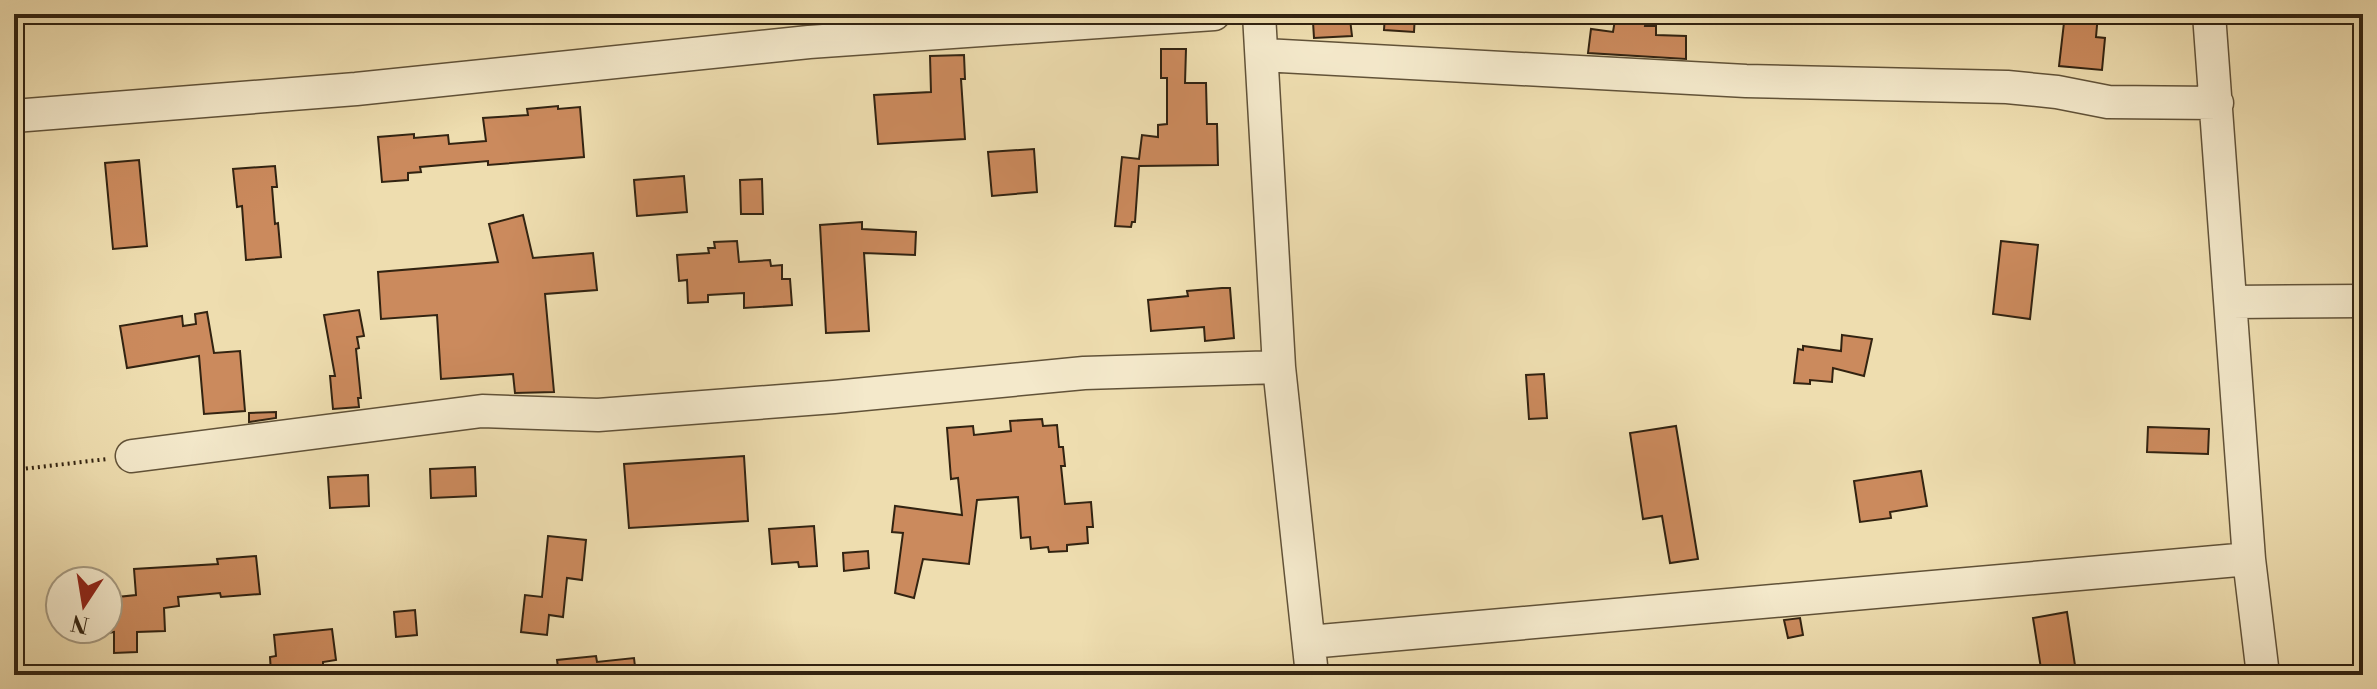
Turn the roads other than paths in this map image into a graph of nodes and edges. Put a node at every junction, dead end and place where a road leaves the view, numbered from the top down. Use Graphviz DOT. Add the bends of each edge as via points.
graph roads {
  1 [pos="1214,14"];
  2 [pos="1259,14"];
  3 [pos="2209,14"];
  4 [pos="1263,55"];
  5 [pos="2217,103"];
  6 [pos="14,116"];
  7 [pos="2363,301"];
  8 [pos="2232,302"];
  9 [pos="1279,367"];
  10 [pos="132,456"];
  11 [pos="2249,559"];
  12 [pos="1309,642"];
  13 [pos="1312,675"];
  14 [pos="2263,675"];
  1 -- 6 [label="street" via="809,42 356,89"];
  2 -- 4 [label="street"];
  3 -- 5 [label="street"];
  4 -- 5 [label="street" via="1746,81 2007,87 2108,102"];
  4 -- 9 [label="street"];
  5 -- 8 [label="street"];
  7 -- 8 [label="street"];
  8 -- 11 [label="street"];
  9 -- 10 [label="street" via="1084,373 598,415 482,411"];
  9 -- 12 [label="street"];
  11 -- 12 [label="street"];
  11 -- 14 [label="street"];
  12 -- 13 [label="street"];
}
